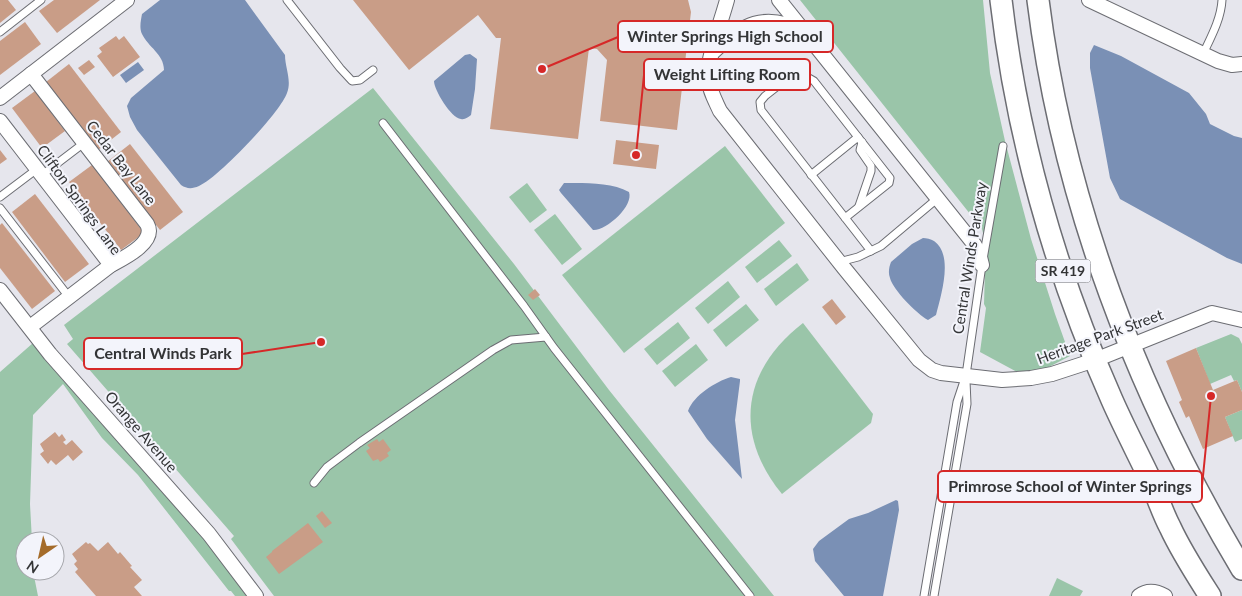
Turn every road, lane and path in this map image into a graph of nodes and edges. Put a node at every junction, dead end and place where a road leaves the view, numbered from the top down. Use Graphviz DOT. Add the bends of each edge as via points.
graph roads {
  1 [pos="41,0"];
  2 [pos="128,0"];
  3 [pos="287,0"];
  4 [pos="728,0"];
  5 [pos="779,0"];
  6 [pos="1001,0"];
  7 [pos="1038,0"];
  8 [pos="1222,0"];
  9 [pos="1096,2"];
  10 [pos="0,32"];
  11 [pos="806,34"];
  12 [pos="712,54"];
  13 [pos="1203,54"];
  14 [pos="1242,64"];
  15 [pos="373,70"];
  16 [pos="31,74"];
  17 [pos="0,98"];
  18 [pos="0,121"];
  19 [pos="383,123"];
  20 [pos="860,140"];
  21 [pos="84,143"];
  22 [pos="1004,146"];
  23 [pos="39,172"];
  24 [pos="811,174"];
  25 [pos="0,197"];
  26 [pos="938,198"];
  27 [pos="0,208"];
  28 [pos="858,208"];
  29 [pos="845,218"];
  30 [pos="871,251"];
  31 [pos="839,262"];
  32 [pos="111,265"];
  33 [pos="982,265"];
  34 [pos="0,290"];
  35 [pos="69,297"];
  36 [pos="1242,320"];
  37 [pos="30,327"];
  38 [pos="546,337"];
  39 [pos="1130,346"];
  40 [pos="1095,360"];
  41 [pos="966,375"];
  42 [pos="314,483"];
  43 [pos="1242,569"];
  44 [pos="256,596"];
  45 [pos="750,596"];
  46 [pos="924,596"];
  47 [pos="934,596"];
  48 [pos="1138,596"];
  49 [pos="1165,596"];
  50 [pos="1210,596"];
  1 -- 10 [label="lane"];
  2 -- 16 [label="street"];
  3 -- 15 [label="lane" via="351,80 356,81"];
  4 -- 12 [label="street, Heritage Park Street"];
  5 -- 11 [label="street"];
  6 -- 40 [label="main road, SR 419" via="1034,173 1062,268"];
  7 -- 39 [label="main road, SR 419" via="1056,105 1072,172 1096,256"];
  8 -- 13 [label="lane" via="1218,20"];
  9 -- 13 [label="street"];
  11 -- 12 [label="street" via="775,21 759,22 725,40"];
  11 -- 26 [label="street"];
  12 -- 31 [label="street, Heritage Park Street" via="708,77 720,111"];
  13 -- 14 [label="street" via="1232,65"];
  16 -- 17 [label="street"];
  16 -- 21 [label="street, Cedar Bay Lane"];
  18 -- 23 [label="street, Clifton Springs Lane"];
  19 -- 38 [label="lane"];
  20 -- 24 [label="lane"];
  20 -- 24 [label="lane" via="814,81 800,73 793,74 765,96 760,102 761,110"];
  20 -- 28 [label="lane" via="860,150 871,171"];
  20 -- 28 [label="lane" via="890,178 889,183"];
  21 -- 23 [label="lane"];
  21 -- 32 [label="street, Cedar Bay Lane" via="149,229 144,243"];
  22 -- 33 [label="lane, Central Winds Parkway"];
  23 -- 25 [label="lane"];
  23 -- 32 [label="street, Clifton Springs Lane"];
  24 -- 29 [label="lane"];
  26 -- 30 [label="lane" via="882,246"];
  26 -- 33 [label="street" via="974,244"];
  27 -- 35 [label="lane"];
  28 -- 29 [label="lane"];
  29 -- 30 [label="lane"];
  30 -- 31 [label="lane"];
  31 -- 41 [label="street, Heritage Park Street" via="919,360 941,373"];
  32 -- 35 [label="street, Clifton Springs Lane"];
  33 -- 41 [label="lane, Central Winds Parkway"];
  34 -- 37 [label="street, Orange Avenue"];
  35 -- 37 [label="street, Clifton Springs Lane"];
  36 -- 39 [label="street, Heritage Park Street" via="1212,313"];
  37 -- 44 [label="street, Orange Avenue" via="50,354 209,534"];
  38 -- 42 [label="lane" via="511,340 493,350 359,443 327,467"];
  38 -- 45 [label="lane"];
  39 -- 40 [label="street, Heritage Park Street"];
  39 -- 43 [label="main road, SR 419" via="1184,465"];
  40 -- 41 [label="street, Heritage Park Street" via="1031,378 1002,380"];
  40 -- 50 [label="main road, SR 419" via="1170,527"];
  41 -- 46 [label="lane, Central Winds Parkway" via="957,402"];
  41 -- 47 [label="lane, Central Winds Parkway" via="967,404"];
  48 -- 49 [label="street" via="1144,592 1155,592"];
}
